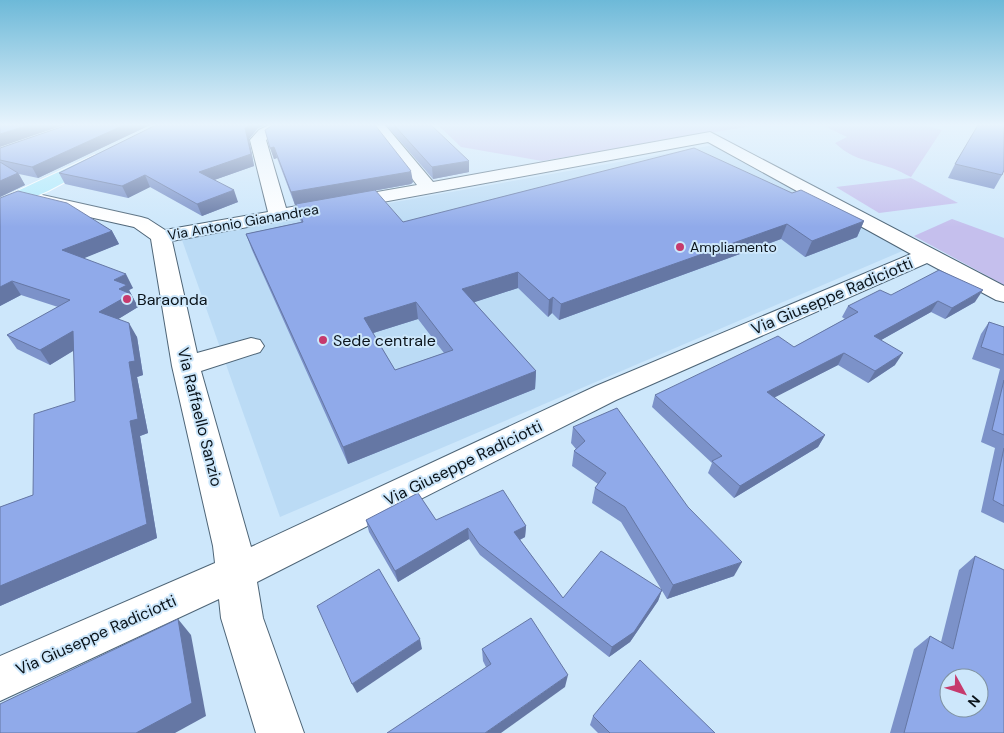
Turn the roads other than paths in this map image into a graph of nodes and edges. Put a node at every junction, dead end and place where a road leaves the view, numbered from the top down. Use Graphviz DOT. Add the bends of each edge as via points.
graph roads {
  1 [pos="96,159"];
  2 [pos="263,159"];
  3 [pos="406,159"];
  4 [pos="588,159"];
  5 [pos="752,159"];
  6 [pos="57,178"];
  7 [pos="429,188"];
  8 [pos="9,197"];
  9 [pos="279,216"];
  10 [pos="161,237"];
  11 [pos="929,254"];
  12 [pos="1004,295"];
  13 [pos="251,346"];
  14 [pos="186,366"];
  15 [pos="235,572"];
  16 [pos="0,679"];
  17 [pos="280,733"];
  1 -- 6 [label="main road"];
  2 -- 9 [label="street"];
  3 -- 7 [label="street"];
  4 -- 7 [label="street, Via Antonio Gianandrea"];
  5 -- 11 [label="street, Via Antonio Gianandrea"];
  6 -- 8 [label="main road"];
  6 -- 8 [label="main road"];
  7 -- 9 [label="street, Via Antonio Gianandrea"];
  8 -- 10 [label="street" via="39,200 141,223"];
  9 -- 10 [label="street, Via Antonio Gianandrea"];
  10 -- 14 [label="street, Via Raffaello Sanzio"];
  11 -- 12 [label="street"];
  11 -- 15 [label="street, Via Giuseppe Radiciotti" via="606,394"];
  13 -- 14 [label="street"];
  14 -- 15 [label="street, Via Raffaello Sanzio" via="232,546"];
  15 -- 16 [label="street, Via Giuseppe Radiciotti"];
  15 -- 17 [label="street, Via Raffaello Sanzio" via="242,618"];
}
